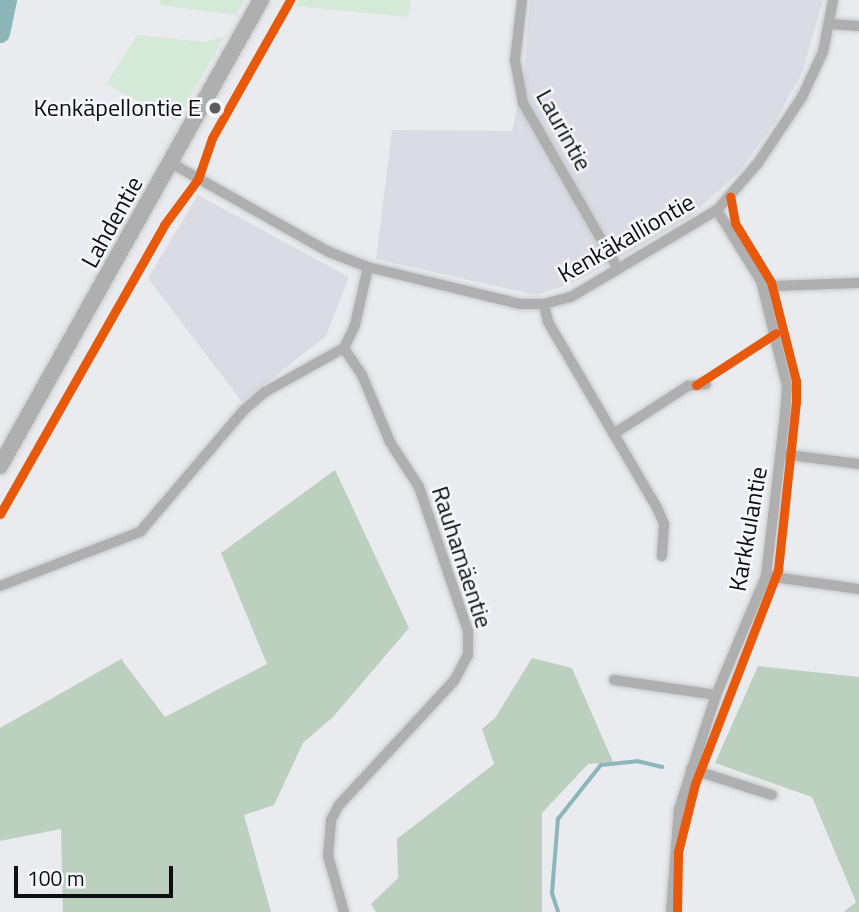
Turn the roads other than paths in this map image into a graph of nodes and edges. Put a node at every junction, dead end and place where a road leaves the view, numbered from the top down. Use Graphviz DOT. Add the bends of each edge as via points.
graph roads {
  1 [pos="261,0"];
  2 [pos="522,0"];
  3 [pos="833,0"];
  4 [pos="831,24"];
  5 [pos="859,26"];
  6 [pos="171,163"];
  7 [pos="717,210"];
  8 [pos="368,267"];
  9 [pos="618,269"];
  10 [pos="859,283"];
  11 [pos="772,286"];
  12 [pos="544,304"];
  13 [pos="344,348"];
  14 [pos="706,384"];
  15 [pos="615,433"];
  16 [pos="782,454"];
  17 [pos="859,464"];
  18 [pos="0,466"];
  19 [pos="662,556"];
  20 [pos="766,576"];
  21 [pos="0,586"];
  22 [pos="859,589"];
  23 [pos="614,680"];
  24 [pos="716,695"];
  25 [pos="691,769"];
  26 [pos="772,795"];
  27 [pos="344,912"];
  28 [pos="671,912"];
  1 -- 6 [label="main road, Lahdentie"];
  2 -- 9 [label="street, Laurintie" via="516,82 523,103"];
  3 -- 4 [label="street, Kenkäkalliontie"];
  4 -- 5 [label="street"];
  4 -- 7 [label="street, Kenkäkalliontie" via="802,97 758,163"];
  6 -- 8 [label="street, Kenkäkalliontie" via="329,252"];
  6 -- 18 [label="main road, Lahdentie"];
  7 -- 9 [label="street, Kenkäkalliontie"];
  7 -- 16 [label="street, Karkkulantie" via="752,258 761,281 787,386"];
  8 -- 12 [label="street, Kenkäkalliontie" via="520,304"];
  8 -- 13 [label="street" via="355,326"];
  9 -- 12 [label="street, Kenkäkalliontie" via="571,297"];
  10 -- 11 [label="street"];
  12 -- 15 [label="street" via="548,322"];
  13 -- 21 [label="street" via="265,392 244,410 140,532"];
  13 -- 27 [label="street, Rauhamäentie" via="362,375 390,442 419,487 468,631 468,655 454,681 339,805 331,820 328,856"];
  14 -- 15 [label="street" via="688,386"];
  15 -- 19 [label="street" via="664,524"];
  16 -- 17 [label="street"];
  16 -- 20 [label="street, Karkkulantie"];
  20 -- 22 [label="street"];
  20 -- 24 [label="street, Karkkulantie"];
  23 -- 24 [label="street"];
  24 -- 25 [label="street, Karkkulantie"];
  25 -- 26 [label="street"];
  25 -- 28 [label="street, Karkkulantie" via="672,856"];
}
